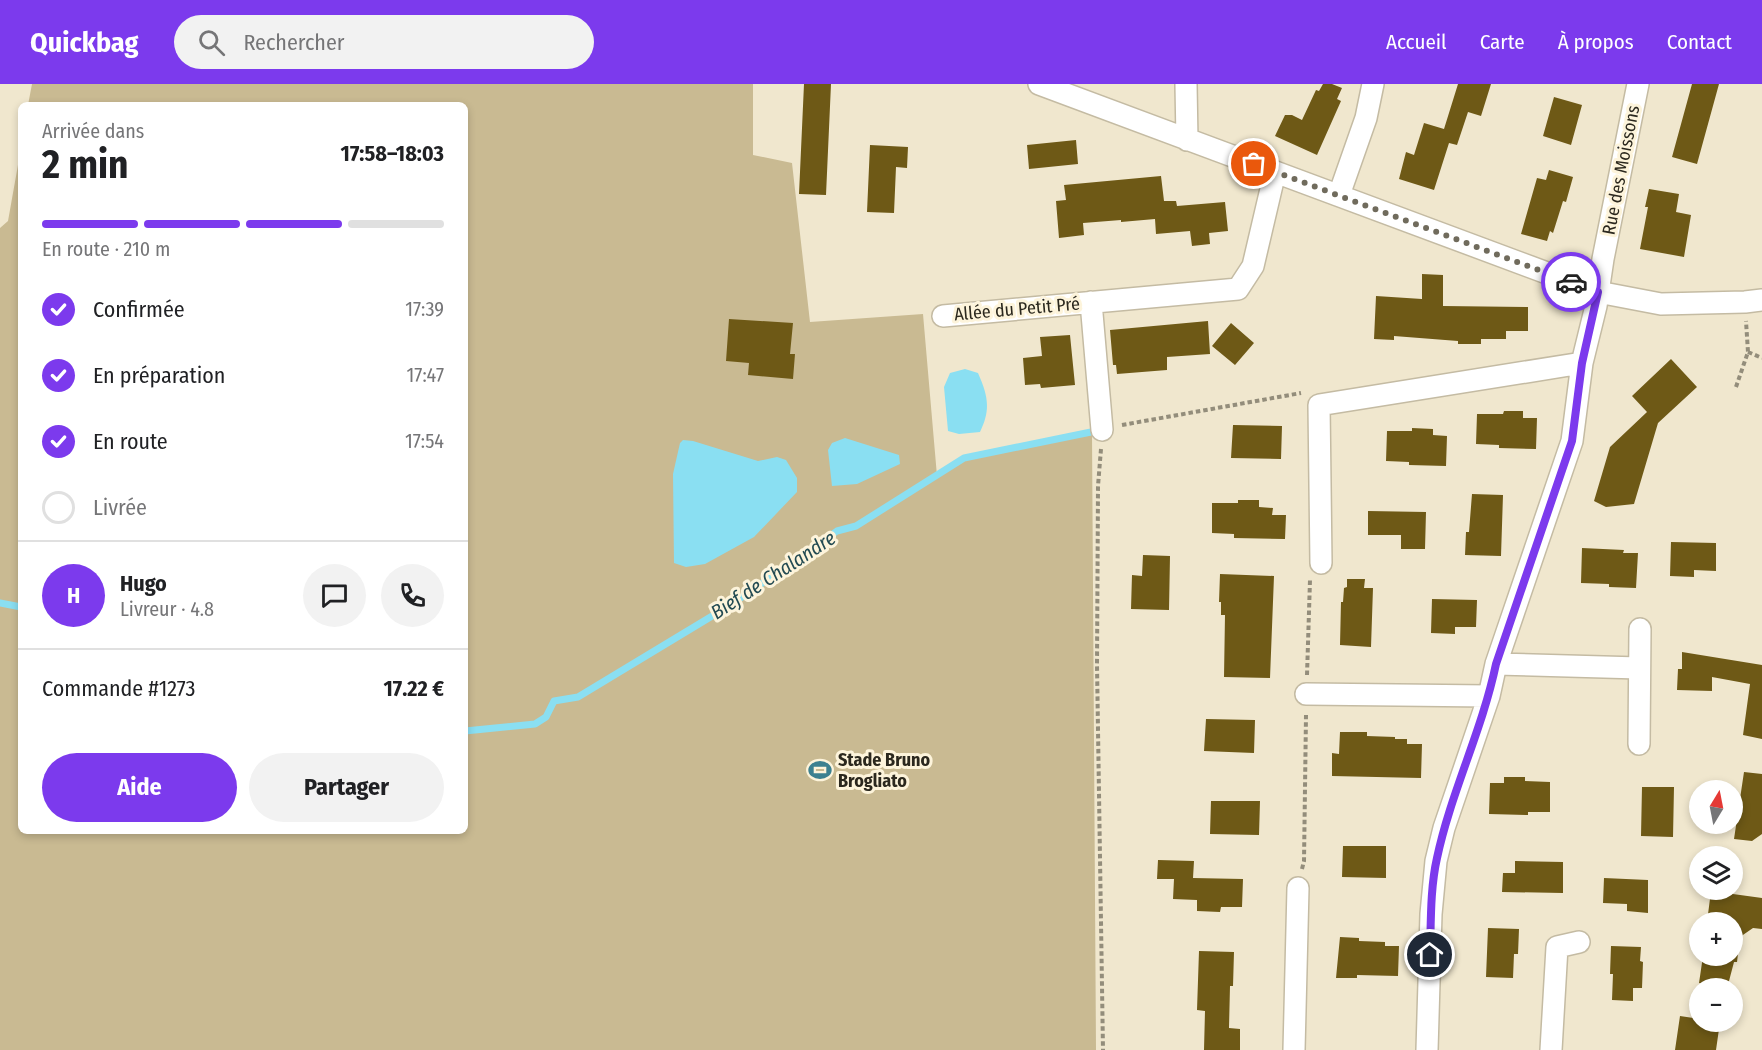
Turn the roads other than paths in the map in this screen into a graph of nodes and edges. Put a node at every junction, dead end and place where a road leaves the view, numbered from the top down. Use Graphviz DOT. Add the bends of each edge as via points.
graph roads {
  1 [pos="1039,84"];
  2 [pos="1186,84"];
  3 [pos="1372,84"];
  4 [pos="1638,84"];
  5 [pos="1187,140"];
  6 [pos="1275,172"];
  7 [pos="1339,195"];
  8 [pos="1598,292"];
  9 [pos="1754,301"];
  10 [pos="1090,302"];
  11 [pos="943,316"];
  12 [pos="1582,363"];
  13 [pos="1102,430"];
  14 [pos="1322,563"];
  15 [pos="1640,629"];
  16 [pos="1496,664"];
  17 [pos="1639,668"];
  18 [pos="1306,694"];
  19 [pos="1489,696"];
  20 [pos="1639,744"];
  21 [pos="1298,888"];
  22 [pos="1579,942"];
  23 [pos="1294,1050"];
  24 [pos="1427,1050"];
  25 [pos="1551,1050"];
  1 -- 5 [label="street"];
  2 -- 5 [label="street"];
  3 -- 7 [label="street" via="1366,118"];
  4 -- 8 [label="street, Rue des Moissons"];
  5 -- 6 [label="street"];
  6 -- 7 [label="street"];
  6 -- 10 [label="street, Allée du Petit Pré" via="1253,266 1238,289"];
  7 -- 8 [label="street"];
  8 -- 9 [label="street" via="1661,304"];
  8 -- 12 [label="street, Rue des Moissons"];
  10 -- 11 [label="street, Allée du Petit Pré"];
  10 -- 13 [label="street, Allée du Petit Pré"];
  12 -- 14 [label="street" via="1319,405"];
  12 -- 16 [label="street, Rue des Moissons" via="1572,441"];
  15 -- 17 [label="street"];
  16 -- 17 [label="street"];
  16 -- 19 [label="street, Rue des Moissons"];
  17 -- 20 [label="street"];
  18 -- 19 [label="street"];
  19 -- 24 [label="street, Rue des Moissons" via="1436,861"];
  21 -- 23 [label="street"];
  22 -- 25 [label="street" via="1557,947"];
}
